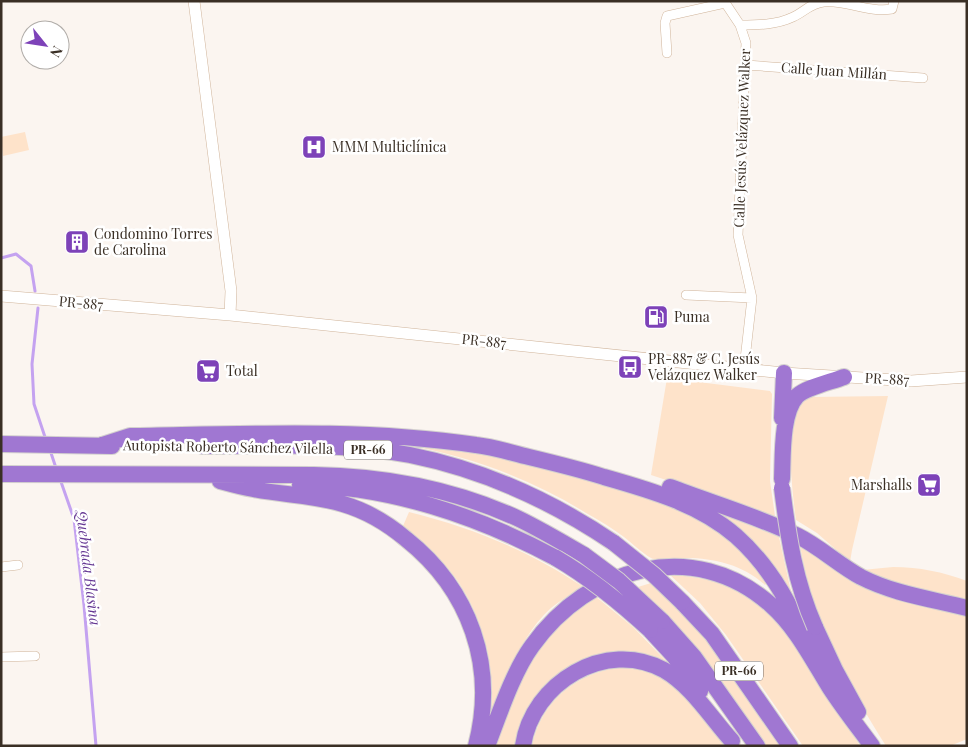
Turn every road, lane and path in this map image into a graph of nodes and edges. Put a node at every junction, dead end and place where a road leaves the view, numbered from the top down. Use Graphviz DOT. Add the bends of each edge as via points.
graph roads {
  1 [pos="194,1"];
  2 [pos="894,1"];
  3 [pos="724,2"];
  4 [pos="740,25"];
  5 [pos="667,53"];
  6 [pos="746,65"];
  7 [pos="923,78"];
  8 [pos="686,295"];
  9 [pos="1,296"];
  10 [pos="752,298"];
  11 [pos="230,316"];
  12 [pos="744,368"];
  13 [pos="784,373"];
  14 [pos="844,377"];
  15 [pos="967,377"];
  16 [pos="4,444"];
  17 [pos="478,445"];
  18 [pos="102,446"];
  19 [pos="8,474"];
  20 [pos="198,475"];
  21 [pos="782,483"];
  22 [pos="18,565"];
  23 [pos="1,568"];
  24 [pos="967,608"];
  25 [pos="656,625"];
  26 [pos="35,656"];
  27 [pos="811,656"];
  28 [pos="1,657"];
  29 [pos="734,743"];
  30 [pos="476,746"];
  31 [pos="487,746"];
  32 [pos="523,746"];
  33 [pos="757,746"];
  34 [pos="790,746"];
  35 [pos="873,746"];
  1 -- 11 [label="street" via="231,291"];
  2 -- 4 [label="street" via="892,9 885,10 822,2 781,22"];
  3 -- 4 [label="street, Calle Jesús Velázquez Walker"];
  3 -- 5 [label="street" via="667,16 664,23"];
  4 -- 6 [label="street, Calle Jesús Velázquez Walker" via="746,43"];
  6 -- 7 [label="street, Calle Juan Millán"];
  6 -- 10 [label="street, Calle Jesús Velázquez Walker" via="738,235"];
  8 -- 10 [label="street"];
  9 -- 11 [label="street, PR-887"];
  10 -- 12 [label="street, Calle Jesús Velázquez Walker"];
  11 -- 12 [label="street, PR-887"];
  12 -- 13 [label="street, PR-887"];
  13 -- 14 [label="street, PR-887"];
  13 -- 21 [label="highway" via="780,439"];
  14 -- 15 [label="street, PR-887" via="911,381"];
  14 -- 21 [label="highway" via="805,391 791,405 784,432"];
  16 -- 18 [label="highway, Autopista Roberto Sánchez Vilella / PR-66"];
  17 -- 18 [label="highway" via="335,434 130,436"];
  17 -- 24 [label="highway" via="562,456 648,480 798,536 874,583"];
  17 -- 27 [label="highway" via="646,489 678,501 719,523 745,545 769,573 797,621"];
  18 -- 34 [label="highway, Autopista Roberto Sánchez Vilella / PR-66, bridge" via="353,448 409,455 503,482 568,514 614,543 654,574 712,634"];
  19 -- 20 [label="highway, Autopista Roberto Sánchez Vilella / PR-66"];
  20 -- 25 [label="highway, bridge" via="342,488 416,502 465,517 501,530 556,558"];
  20 -- 25 [label="highway, Autopista Roberto Sánchez Vilella / PR-66, bridge" via="344,475 402,482 459,496 549,534 584,556 619,581"];
  20 -- 30 [label="highway" via="252,489 321,498 351,507 393,528 430,559 463,607 482,664 483,715"];
  21 -- 35 [label="highway, bridge" via="790,550 805,604"];
  22 -- 23 [label="street"];
  25 -- 29 [label="highway"];
  25 -- 33 [label="highway, Autopista Roberto Sánchez Vilella / PR-66" via="694,656"];
  26 -- 28 [label="street"];
  27 -- 31 [label="highway" via="771,605 725,576 681,566 632,572 587,592 539,636 520,666"];
  27 -- 35 [label="highway" via="846,712"];
  29 -- 32 [label="highway" via="675,678 656,666 627,658 599,662 562,680 540,703"];
}
